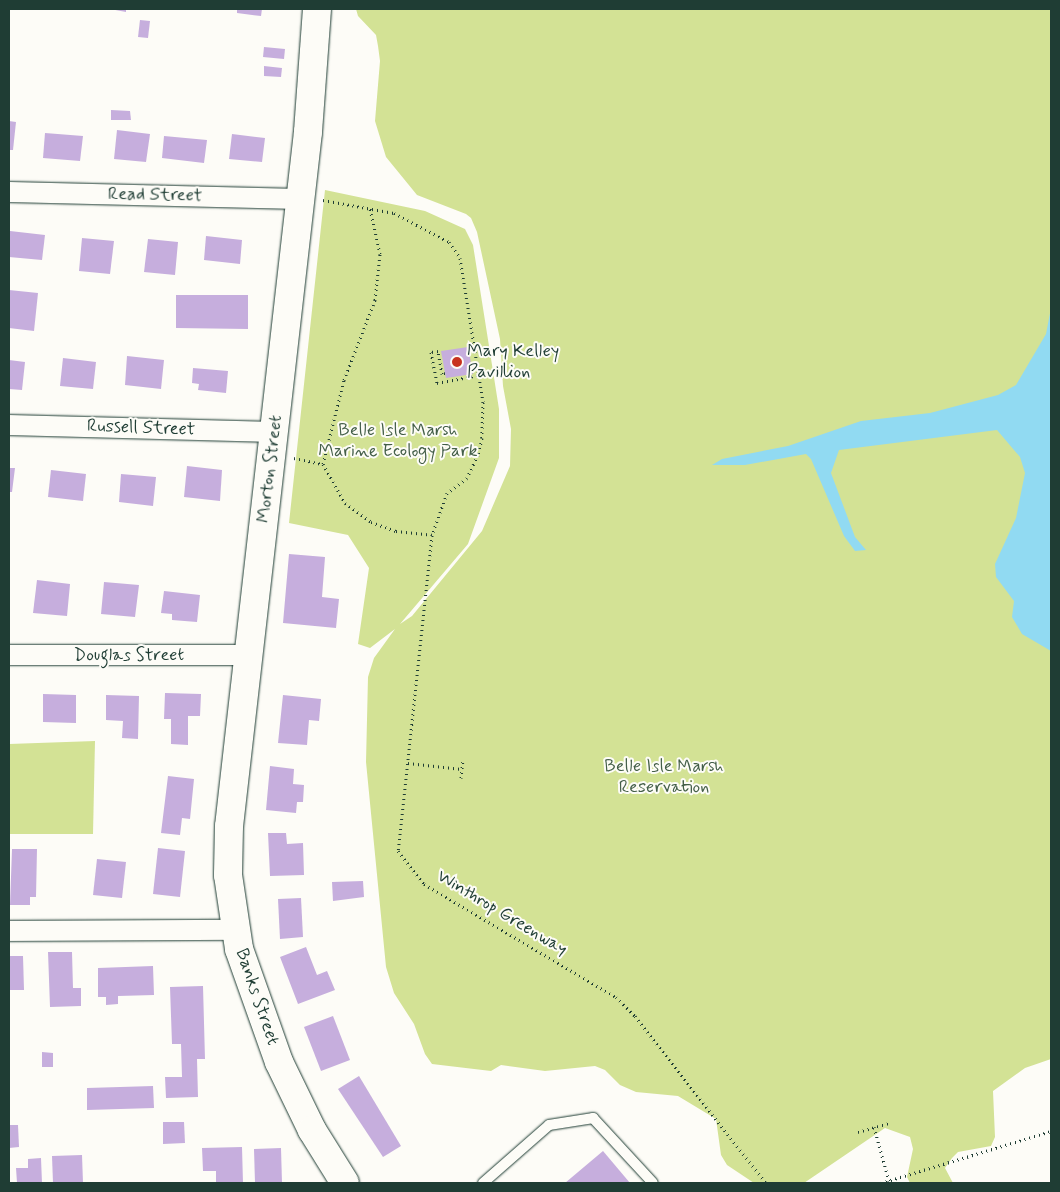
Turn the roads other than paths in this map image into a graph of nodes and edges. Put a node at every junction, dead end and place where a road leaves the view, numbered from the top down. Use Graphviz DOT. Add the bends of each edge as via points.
graph roads {
  1 [pos="317,9"];
  2 [pos="9,192"];
  3 [pos="300,199"];
  4 [pos="9,424"];
  5 [pos="273,443"];
  6 [pos="9,655"];
  7 [pos="249,655"];
  8 [pos="234,930"];
  9 [pos="9,931"];
  10 [pos="346,1183"];
  11 [pos="483,1183"];
  12 [pos="653,1183"];
  1 -- 3 [label="street, Morton Street"];
  2 -- 3 [label="street, Read Street"];
  3 -- 5 [label="street, Morton Street"];
  4 -- 5 [label="street, Russell Street"];
  5 -- 7 [label="street, Morton Street"];
  6 -- 7 [label="street, Douglas Street"];
  7 -- 8 [label="street, Morton Street" via="227,859"];
  8 -- 9 [label="street, Banks Street"];
  8 -- 10 [label="street, Banks Street" via="244,968 291,1089 320,1146"];
  11 -- 12 [label="lane" via="549,1125 593,1118"];
}
